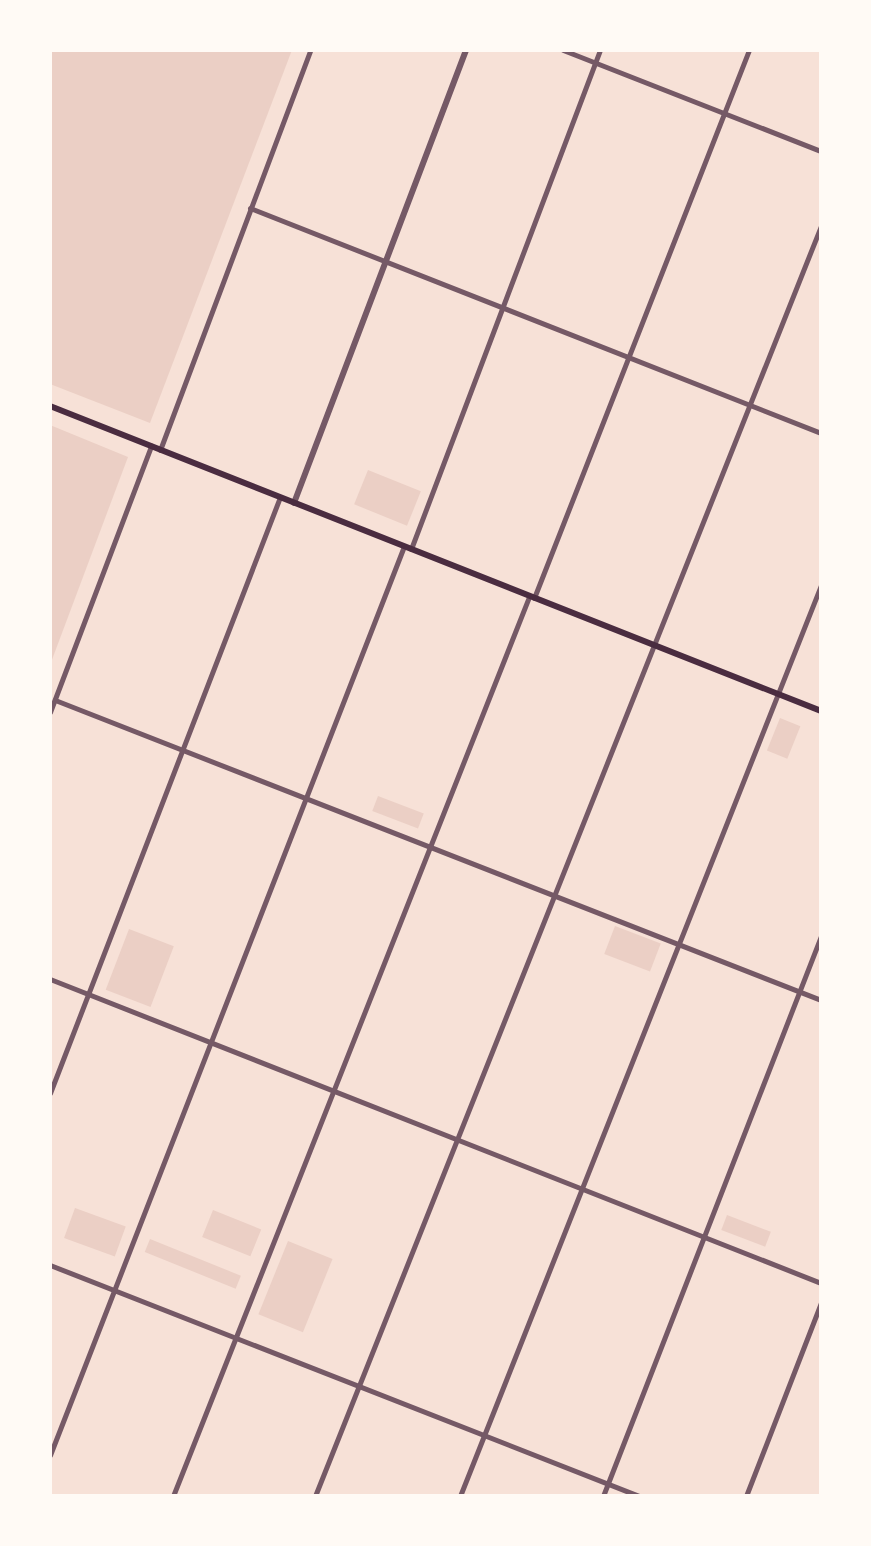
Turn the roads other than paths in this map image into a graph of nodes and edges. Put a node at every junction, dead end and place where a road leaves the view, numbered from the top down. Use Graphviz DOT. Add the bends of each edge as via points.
graph roads {
  1 [pos="310,50"];
  2 [pos="466,50"];
  3 [pos="563,50"];
  4 [pos="600,50"];
  5 [pos="750,50"];
  6 [pos="596,63"];
  7 [pos="724,113"];
  8 [pos="821,151"];
  9 [pos="250,208"];
  10 [pos="821,226"];
  11 [pos="386,262"];
  12 [pos="502,308"];
  13 [pos="626,356"];
  14 [pos="749,404"];
  15 [pos="50,406"];
  16 [pos="821,433"];
  17 [pos="151,446"];
  18 [pos="160,450"];
  19 [pos="280,497"];
  20 [pos="294,503"];
  21 [pos="408,548"];
  22 [pos="821,585"];
  23 [pos="531,598"];
  24 [pos="652,644"];
  25 [pos="778,694"];
  26 [pos="55,700"];
  27 [pos="821,711"];
  28 [pos="50,712"];
  29 [pos="182,750"];
  30 [pos="306,797"];
  31 [pos="430,845"];
  32 [pos="553,894"];
  33 [pos="821,936"];
  34 [pos="679,944"];
  35 [pos="50,979"];
  36 [pos="799,992"];
  37 [pos="88,994"];
  38 [pos="821,1000"];
  39 [pos="212,1043"];
  40 [pos="335,1091"];
  41 [pos="50,1093"];
  42 [pos="456,1138"];
  43 [pos="582,1188"];
  44 [pos="704,1236"];
  45 [pos="50,1265"];
  46 [pos="821,1283"];
  47 [pos="114,1290"];
  48 [pos="821,1302"];
  49 [pos="235,1337"];
  50 [pos="359,1386"];
  51 [pos="484,1435"];
  52 [pos="50,1455"];
  53 [pos="608,1483"];
  54 [pos="173,1496"];
  55 [pos="315,1496"];
  56 [pos="460,1496"];
  57 [pos="602,1496"];
  58 [pos="639,1496"];
  59 [pos="746,1496"];
  1 -- 9 [label="street"];
  2 -- 11 [label="street"];
  3 -- 6 [label="street"];
  4 -- 6 [label="street"];
  5 -- 7 [label="street"];
  6 -- 7 [label="street"];
  6 -- 12 [label="street"];
  7 -- 8 [label="street"];
  7 -- 13 [label="street"];
  9 -- 11 [label="street"];
  9 -- 18 [label="street"];
  10 -- 14 [label="street"];
  11 -- 12 [label="street"];
  11 -- 20 [label="street"];
  12 -- 13 [label="street"];
  12 -- 21 [label="street"];
  13 -- 14 [label="street"];
  13 -- 23 [label="street"];
  14 -- 16 [label="street"];
  14 -- 24 [label="street"];
  15 -- 17 [label="main road"];
  17 -- 18 [label="main road"];
  17 -- 26 [label="street"];
  18 -- 19 [label="main road"];
  19 -- 20 [label="main road"];
  19 -- 29 [label="street"];
  20 -- 21 [label="main road"];
  21 -- 23 [label="main road"];
  21 -- 30 [label="street"];
  22 -- 25 [label="street"];
  23 -- 24 [label="main road"];
  23 -- 31 [label="street"];
  24 -- 25 [label="main road"];
  24 -- 32 [label="street"];
  25 -- 27 [label="main road"];
  25 -- 34 [label="street"];
  26 -- 28 [label="street"];
  26 -- 29 [label="street"];
  29 -- 30 [label="street"];
  29 -- 37 [label="street"];
  30 -- 31 [label="street"];
  30 -- 39 [label="street"];
  31 -- 32 [label="street"];
  31 -- 40 [label="street"];
  32 -- 34 [label="street"];
  32 -- 42 [label="street"];
  33 -- 36 [label="street"];
  34 -- 36 [label="street"];
  34 -- 43 [label="street"];
  35 -- 37 [label="street"];
  36 -- 38 [label="street"];
  36 -- 44 [label="street"];
  37 -- 39 [label="street"];
  37 -- 41 [label="street"];
  39 -- 40 [label="street"];
  39 -- 47 [label="street"];
  40 -- 42 [label="street"];
  40 -- 49 [label="street"];
  42 -- 43 [label="street"];
  42 -- 50 [label="street"];
  43 -- 44 [label="street"];
  43 -- 51 [label="street"];
  44 -- 46 [label="street"];
  44 -- 53 [label="street"];
  45 -- 47 [label="street"];
  47 -- 49 [label="street"];
  47 -- 52 [label="street"];
  48 -- 59 [label="street"];
  49 -- 50 [label="street"];
  49 -- 54 [label="street"];
  50 -- 51 [label="street"];
  50 -- 55 [label="street"];
  51 -- 53 [label="street"];
  51 -- 56 [label="street"];
  53 -- 57 [label="street"];
  53 -- 58 [label="street"];
}
